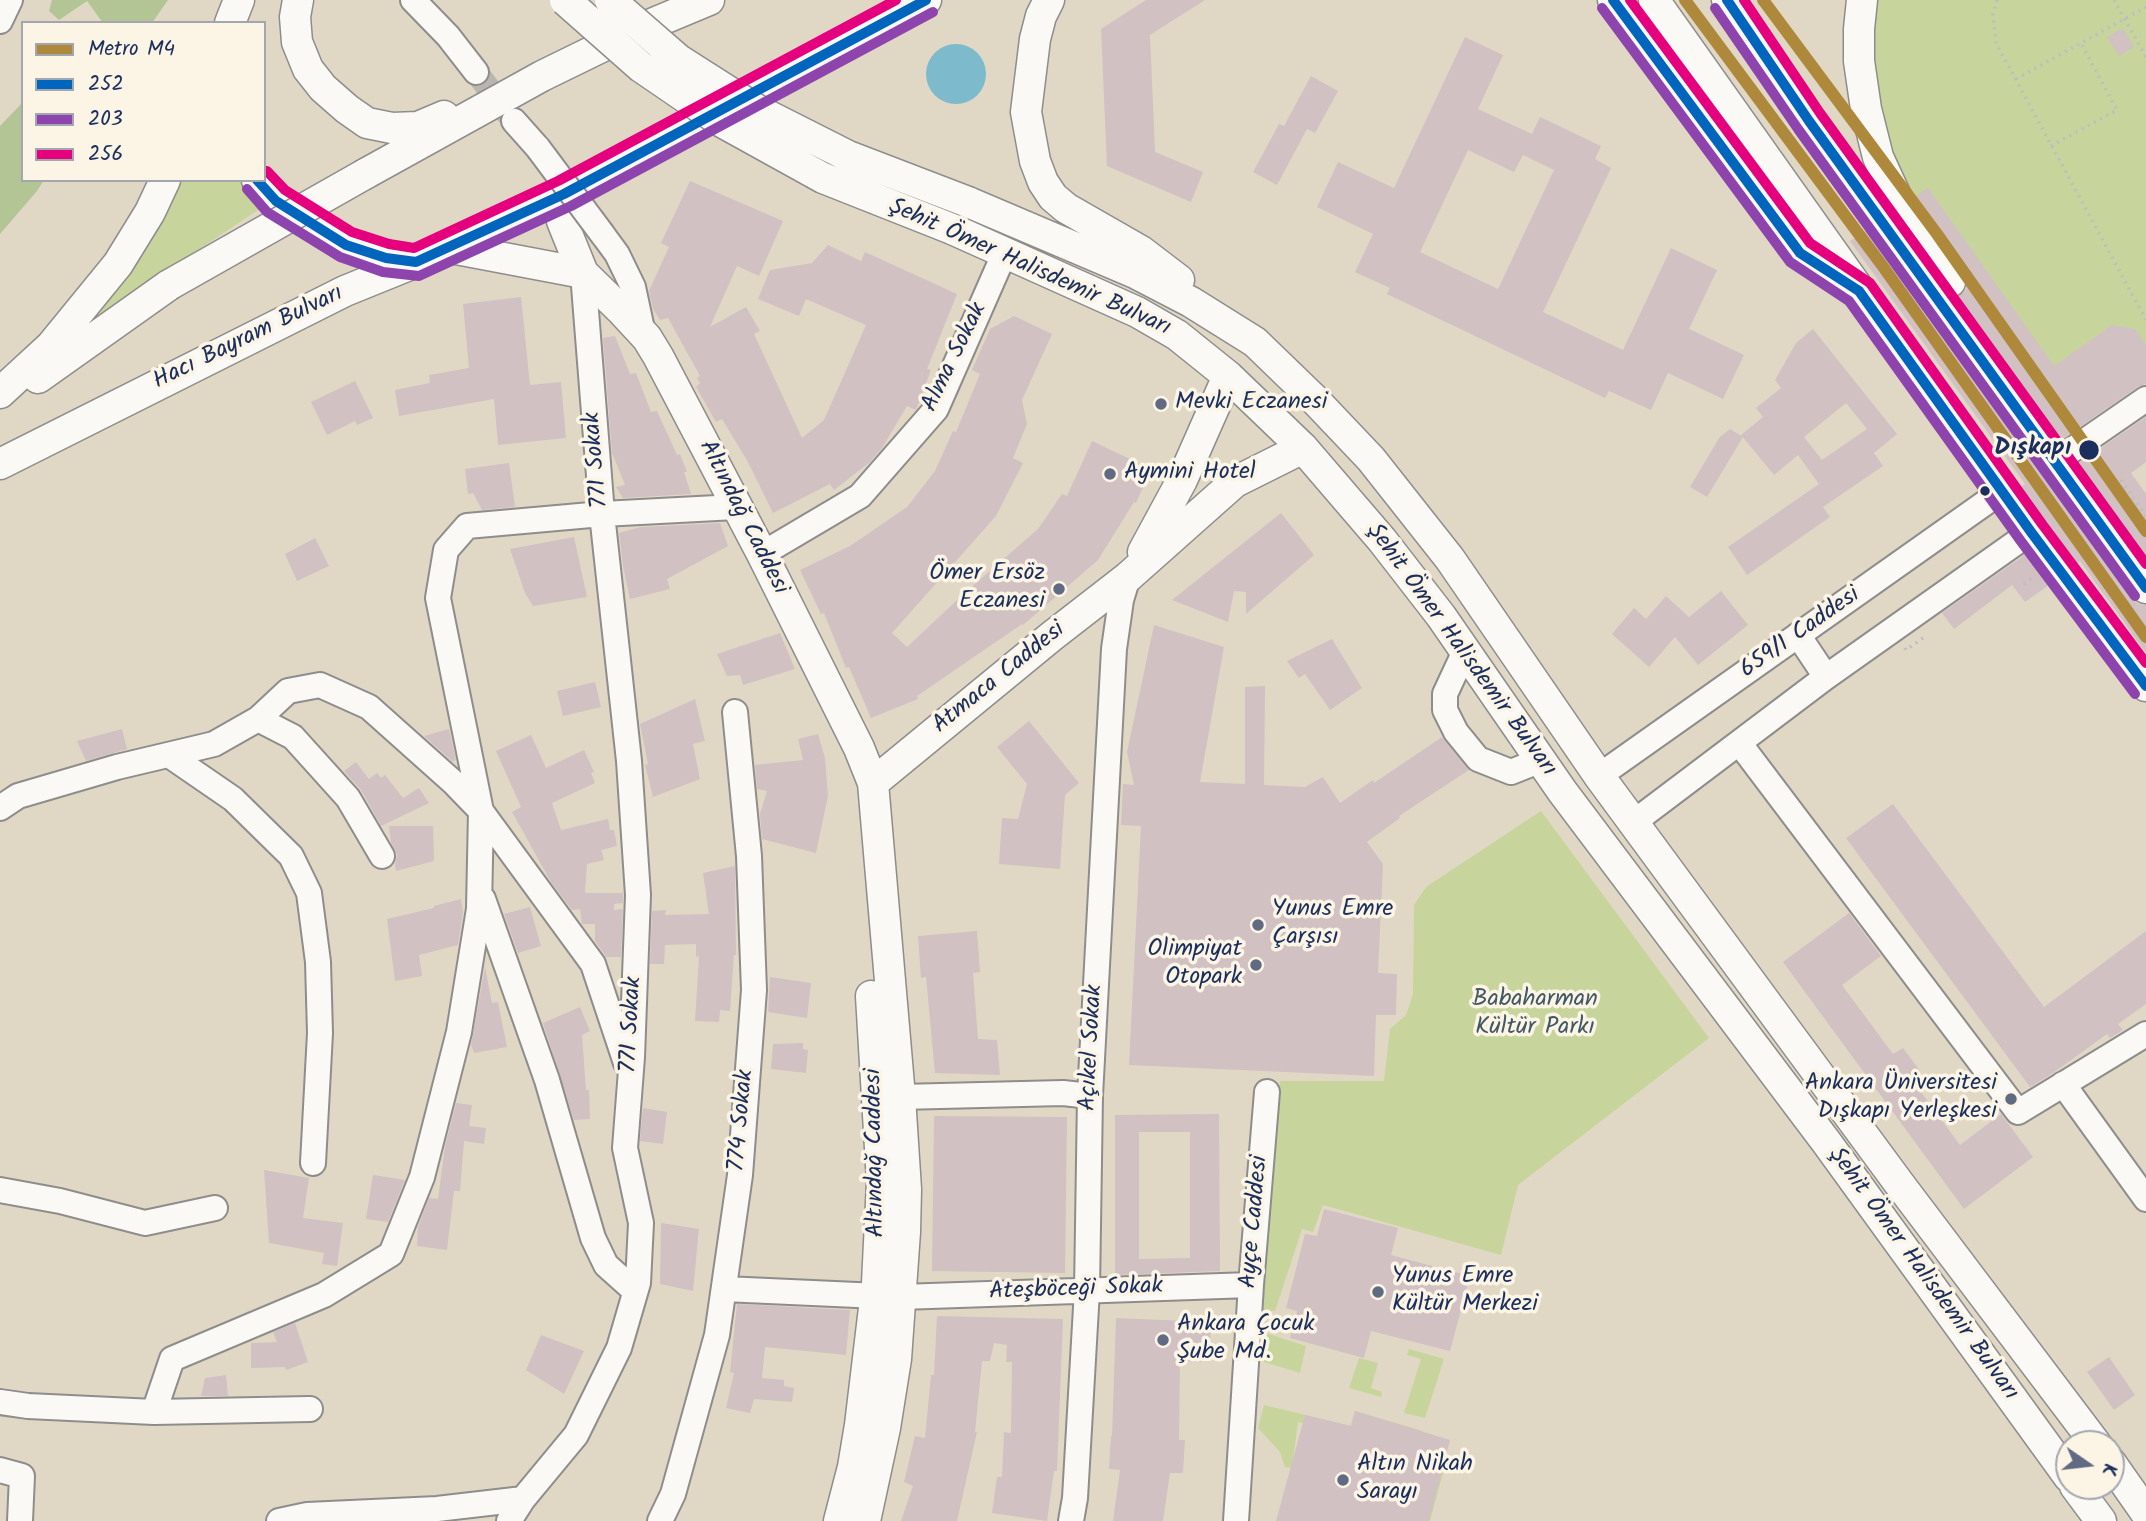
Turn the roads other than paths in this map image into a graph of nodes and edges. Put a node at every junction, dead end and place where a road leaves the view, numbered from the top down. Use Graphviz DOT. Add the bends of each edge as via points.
graph roads {
  1 [pos="239,0"];
  2 [pos="298,0"];
  3 [pos="413,0"];
  4 [pos="565,0"];
  5 [pos="610,0"];
  6 [pos="709,0"];
  7 [pos="926,0"];
  8 [pos="1049,0"];
  9 [pos="1613,0"];
  10 [pos="1654,0"];
  11 [pos="1727,0"];
  12 [pos="1862,0"];
  13 [pos="233,21"];
  14 [pos="476,72"];
  15 [pos="542,76"];
  16 [pos="514,121"];
  17 [pos="164,182"];
  18 [pos="259,182"];
  19 [pos="564,194"];
  20 [pos="451,248"];
  21 [pos="1005,252"];
  22 [pos="416,262"];
  23 [pos="583,273"];
  24 [pos="1859,291"];
  25 [pos="643,334"];
  26 [pos="1255,342"];
  27 [pos="1993,374"];
  28 [pos="1228,376"];
  29 [pos="0,393"];
  30 [pos="2146,399"];
  31 [pos="0,404"];
  32 [pos="1303,448"];
  33 [pos="2056,461"];
  34 [pos="0,464"];
  35 [pos="2002,491"];
  36 [pos="736,507"];
  37 [pos="602,514"];
  38 [pos="2031,532"];
  39 [pos="762,554"];
  40 [pos="1128,577"];
  41 [pos="2146,587"];
  42 [pos="1798,635"];
  43 [pos="1465,651"];
  44 [pos="1826,677"];
  45 [pos="2146,686"];
  46 [pos="735,712"];
  47 [pos="258,719"];
  48 [pos="1740,744"];
  49 [pos="169,755"];
  50 [pos="1541,760"];
  51 [pos="1599,776"];
  52 [pos="873,783"];
  53 [pos="0,808"];
  54 [pos="481,811"];
  55 [pos="1634,822"];
  56 [pos="382,856"];
  57 [pos="480,890"];
  58 [pos="2146,1034"];
  59 [pos="631,1077"];
  60 [pos="2063,1084"];
  61 [pos="1267,1092"];
  62 [pos="1090,1096"];
  63 [pos="900,1097"];
  64 [pos="313,1163"];
  65 [pos="0,1190"];
  66 [pos="2146,1199"];
  67 [pos="215,1208"];
  68 [pos="1251,1285"];
  69 [pos="724,1289"];
  70 [pos="1087,1290"];
  71 [pos="635,1291"];
  72 [pos="888,1296"];
  73 [pos="0,1402"];
  74 [pos="310,1409"];
  75 [pos="154,1412"];
  76 [pos="2085,1430"];
  77 [pos="2055,1458"];
  78 [pos="0,1471"];
  79 [pos="2125,1483"];
  80 [pos="523,1499"];
  81 [pos="2085,1500"];
  82 [pos="2146,1513"];
  83 [pos="20,1521"];
  84 [pos="279,1521"];
  85 [pos="509,1521"];
  86 [pos="660,1521"];
  87 [pos="839,1521"];
  88 [pos="865,1521"];
  89 [pos="1071,1521"];
  90 [pos="1237,1521"];
  91 [pos="2101,1521"];
  1 -- 13 [label="main road"];
  2 -- 15 [label="main road" via="297,42 309,69 323,88 367,123 418,127"];
  3 -- 14 [label="street"];
  4 -- 21 [label="main road, Şehit Ömer Halisdemir Bulvarı, bridge" via="640,68 720,121 823,178"];
  5 -- 26 [label="main road, Şehit Ömer Halisdemir Bulvarı, bridge" via="679,60 759,111 848,156 1135,273"];
  6 -- 15 [label="main road"];
  7 -- 19 [label="main road, Hacı Bayram Bulvarı"];
  8 -- 26 [label="main road" via="1035,39 1026,112 1032,152 1043,181 1066,208 1141,251"];
  9 -- 24 [label="main road" via="1800,253"];
  10 -- 24 [label="main road"];
  11 -- 27 [label="main road"];
  12 -- 27 [label="main road" via="1860,61 1878,157 1921,240 1960,297"];
  15 -- 31 [label="main road, bridge" via="169,285"];
  16 -- 25 [label="street, bridge" via="617,254 633,287"];
  17 -- 29 [label="main road" via="118,264 51,346"];
  18 -- 22 [label="main road" via="276,201 346,245"];
  19 -- 20 [label="main road, Hacı Bayram Bulvarı"];
  19 -- 23 [label="main road, Altındağ Caddesi" via="562,221"];
  20 -- 22 [label="main road, Hacı Bayram Bulvarı"];
  20 -- 23 [label="main road"];
  21 -- 28 [label="main road, Şehit Ömer Halisdemir Bulvarı" via="1137,312 1177,335"];
  21 -- 39 [label="street, Alma Sokak" via="936,409 860,496"];
  22 -- 34 [label="main road, Hacı Bayram Bulvarı" via="345,291"];
  23 -- 25 [label="main road, Altındağ Caddesi"];
  23 -- 37 [label="street, 771 Sokak"];
  24 -- 35 [label="main road"];
  25 -- 36 [label="main road, Altındağ Caddesi"];
  26 -- 51 [label="main road, Şehit Ömer Halisdemir Bulvarı" via="1371,459 1450,559"];
  27 -- 33 [label="main road"];
  28 -- 32 [label="main road, Şehit Ömer Halisdemir Bulvarı"];
  28 -- 40 [label="main road, Atmaca Caddesi" via="1182,480"];
  30 -- 33 [label="street"];
  32 -- 40 [label="main road, Atmaca Caddesi" via="1235,482"];
  32 -- 43 [label="main road, Şehit Ömer Halisdemir Bulvarı" via="1382,540"];
  33 -- 41 [label="main road"];
  35 -- 38 [label="main road"];
  35 -- 42 [label="street, 659/1 Caddesi"];
  36 -- 37 [label="street"];
  36 -- 39 [label="main road, Altındağ Caddesi"];
  37 -- 54 [label="street" via="467,526 446,550 438,598"];
  37 -- 59 [label="street, 771 Sokak" via="629,761 638,895"];
  38 -- 44 [label="street, 659/1 Caddesi"];
  38 -- 45 [label="main road"];
  39 -- 52 [label="main road, Altındağ Caddesi"];
  40 -- 52 [label="main road, Atmaca Caddesi"];
  40 -- 62 [label="street, Açıkel Sokak" via="1114,649"];
  42 -- 44 [label="street"];
  42 -- 51 [label="street, 659/1 Caddesi"];
  43 -- 50 [label="main road, Şehit Ömer Halisdemir Bulvarı"];
  43 -- 50 [label="street" via="1445,694 1445,710 1456,732 1478,759 1511,772"];
  44 -- 48 [label="street, 659/1 Caddesi"];
  46 -- 69 [label="street, 774 Sokak" via="749,856 754,990 740,1175"];
  47 -- 49 [label="street" via="214,744"];
  47 -- 54 [label="street" via="288,691 320,685 369,707"];
  47 -- 56 [label="street" via="293,737 348,798"];
  48 -- 55 [label="street, 659/1 Caddesi"];
  48 -- 60 [label="street" via="2018,1112"];
  49 -- 53 [label="street" via="18,796"];
  49 -- 64 [label="street" via="233,799 291,856 309,893 318,962 320,1033"];
  50 -- 77 [label="main road, Şehit Ömer Halisdemir Bulvarı"];
  51 -- 55 [label="main road, Şehit Ömer Halisdemir Bulvarı"];
  52 -- 63 [label="main road, Altındağ Caddesi"];
  52 -- 72 [label="main road, Altındağ Caddesi" via="863,850"];
  54 -- 57 [label="street"];
  54 -- 59 [label="street" via="593,964"];
  55 -- 76 [label="main road, Şehit Ömer Halisdemir Bulvarı"];
  57 -- 71 [label="street" via="547,1080 593,1238 606,1265"];
  57 -- 75 [label="street" via="458,1032 422,1177 391,1254 324,1295 172,1359"];
  58 -- 60 [label="street"];
  59 -- 71 [label="street, 771 Sokak" via="625,1148 641,1223"];
  60 -- 66 [label="street"];
  61 -- 68 [label="street, Ayçe Caddesi"];
  62 -- 63 [label="street"];
  62 -- 70 [label="street, Açıkel Sokak"];
  63 -- 72 [label="main road, Altındağ Caddesi" via="906,1189"];
  65 -- 67 [label="street" via="145,1223"];
  68 -- 70 [label="street, Ateşböceği Sokak"];
  68 -- 90 [label="street, Ayçe Caddesi"];
  69 -- 72 [label="street, Ateşböceği Sokak"];
  69 -- 86 [label="street, 774 Sokak" via="710,1362 673,1494"];
  70 -- 72 [label="street, Ateşböceği Sokak"];
  70 -- 89 [label="street, Açıkel Sokak"];
  71 -- 80 [label="street, 771 Sokak" via="619,1348 576,1435"];
  72 -- 87 [label="main road, Altındağ Caddesi"];
  72 -- 88 [label="main road, Altındağ Caddesi" via="896,1359"];
  73 -- 75 [label="street"];
  74 -- 75 [label="street"];
  78 -- 83 [label="street" via="22,1476"];
  79 -- 82 [label="main road"];
  80 -- 84 [label="street"];
  80 -- 85 [label="street, 771 Sokak"];
  81 -- 91 [label="main road"];
}
